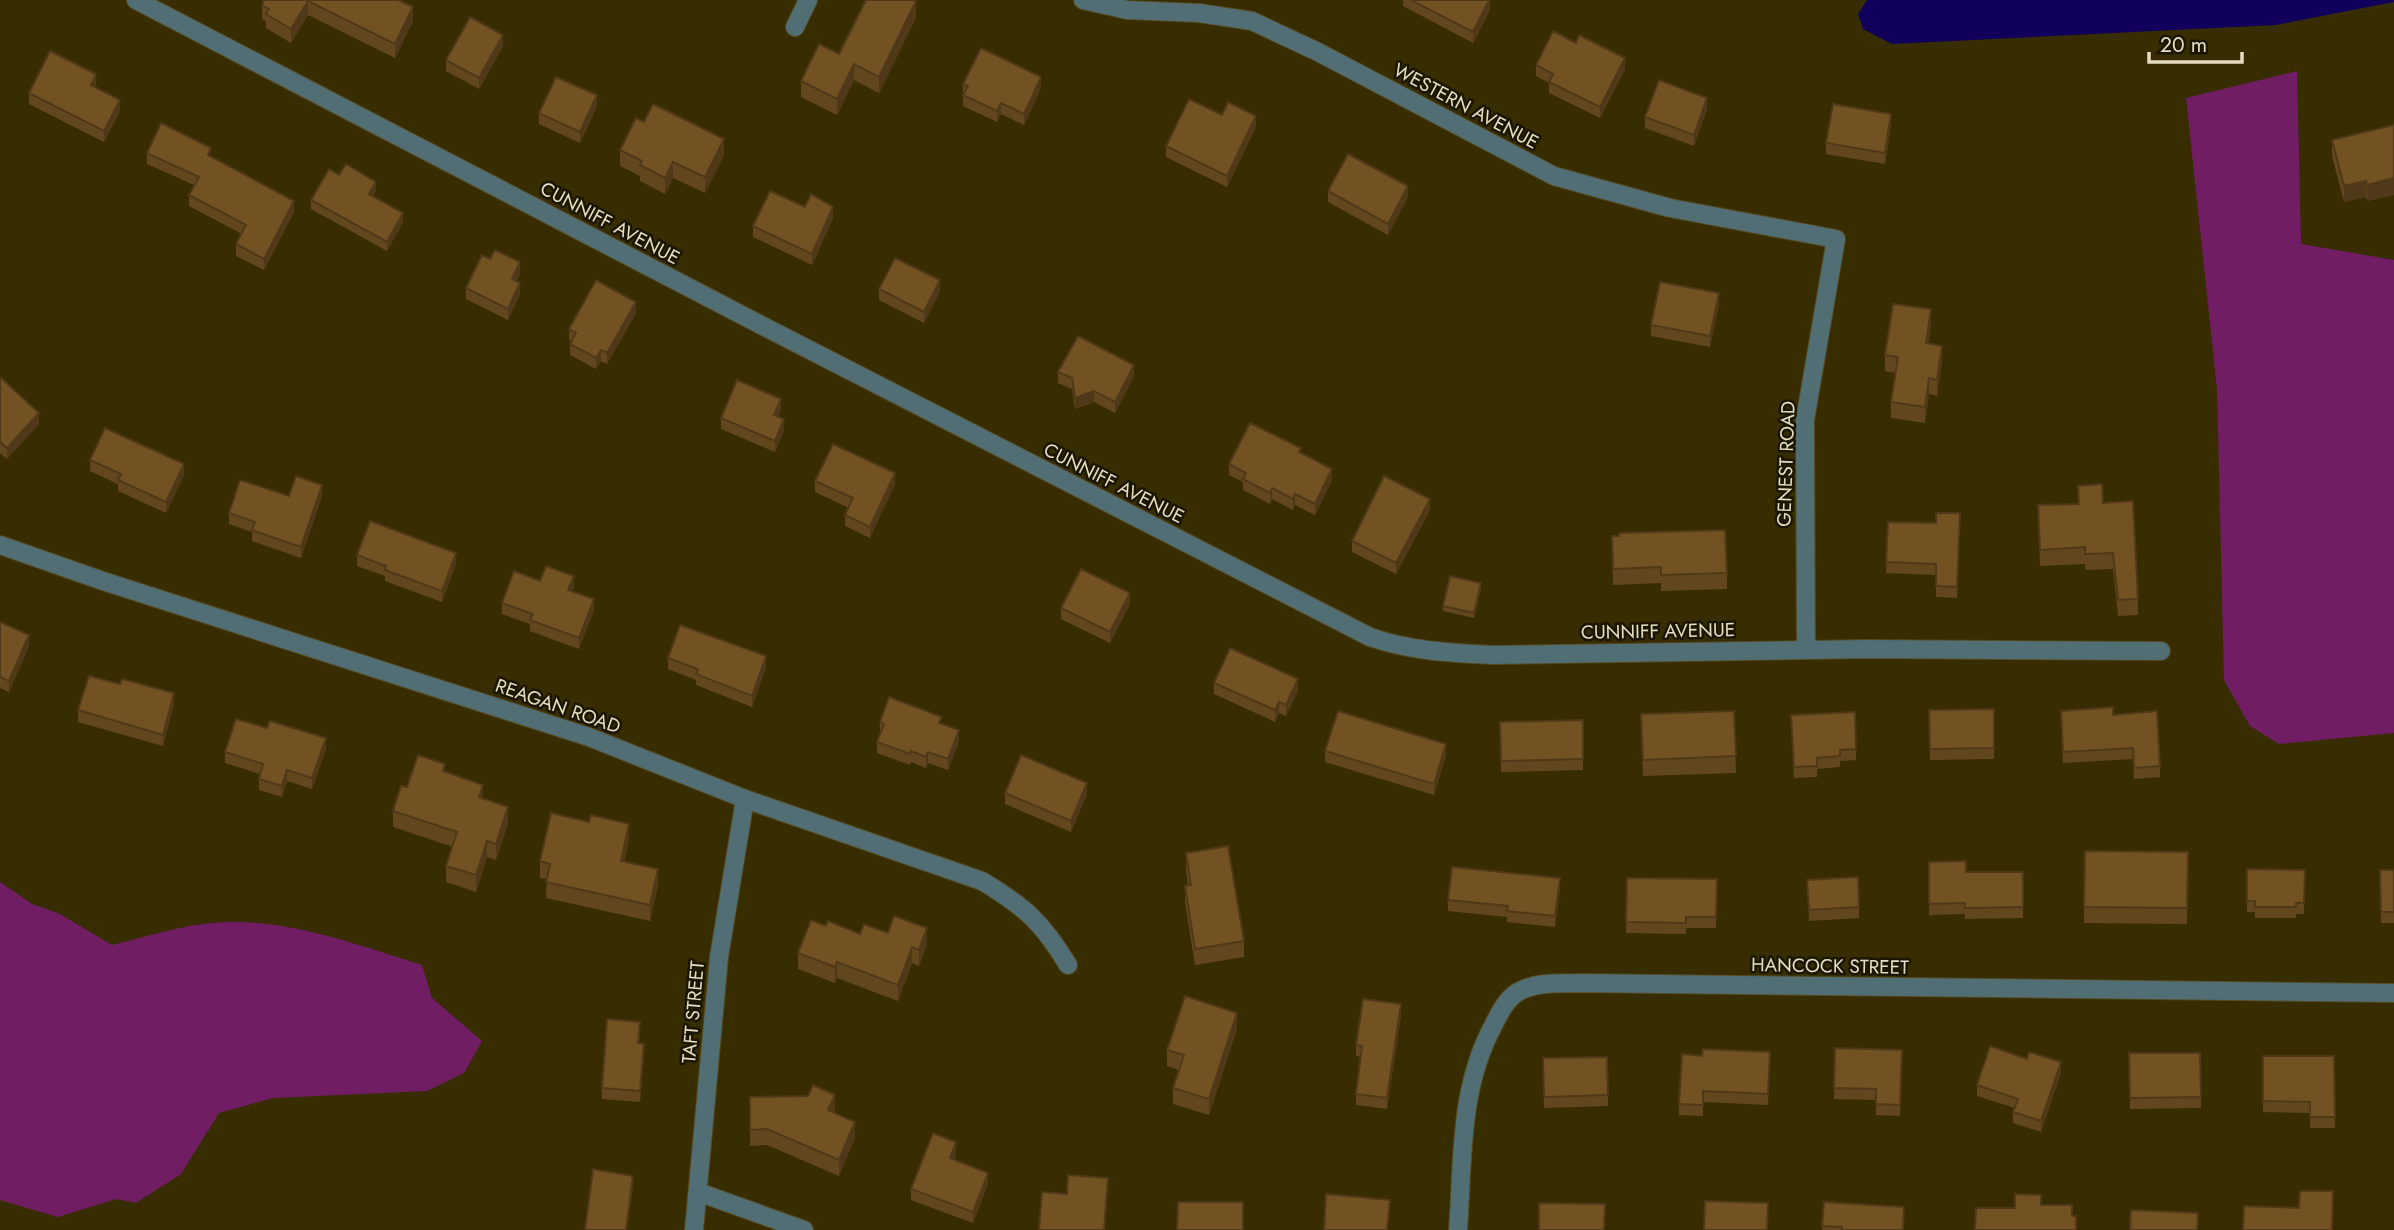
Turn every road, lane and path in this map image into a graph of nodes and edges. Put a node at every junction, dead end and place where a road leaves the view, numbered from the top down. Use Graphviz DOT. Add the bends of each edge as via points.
graph roads {
  1 [pos="136,0"];
  2 [pos="808,0"];
  3 [pos="1083,0"];
  4 [pos="795,27"];
  5 [pos="1836,239"];
  6 [pos="0,545"];
  7 [pos="1806,650"];
  8 [pos="2161,651"];
  9 [pos="746,799"];
  10 [pos="1068,965"];
  11 [pos="2394,993"];
  12 [pos="698,1192"];
  13 [pos="694,1230"];
  14 [pos="804,1230"];
  15 [pos="1458,1230"];
  1 -- 7 [label="street, CUNNIFF AVENUE" via="1370,637 1435,652 1493,655"];
  2 -- 4 [label="street"];
  3 -- 5 [label="street, WESTERN AVENUE" via="1127,10 1199,13 1252,22 1554,176 1670,208"];
  5 -- 7 [label="street, GENEST ROAD" via="1805,420"];
  6 -- 9 [label="street, REAGAN ROAD" via="589,737"];
  7 -- 8 [label="street, CUNNIFF AVENUE"];
  9 -- 10 [label="street, REAGAN ROAD" via="982,881 1041,924"];
  9 -- 12 [label="street, TAFT STREET" via="719,957"];
  11 -- 15 [label="street, HANCOCK STREET" via="1534,985 1516,993 1502,1009 1476,1063 1463,1125"];
  12 -- 13 [label="street, TAFT STREET"];
  12 -- 14 [label="street"];
}
